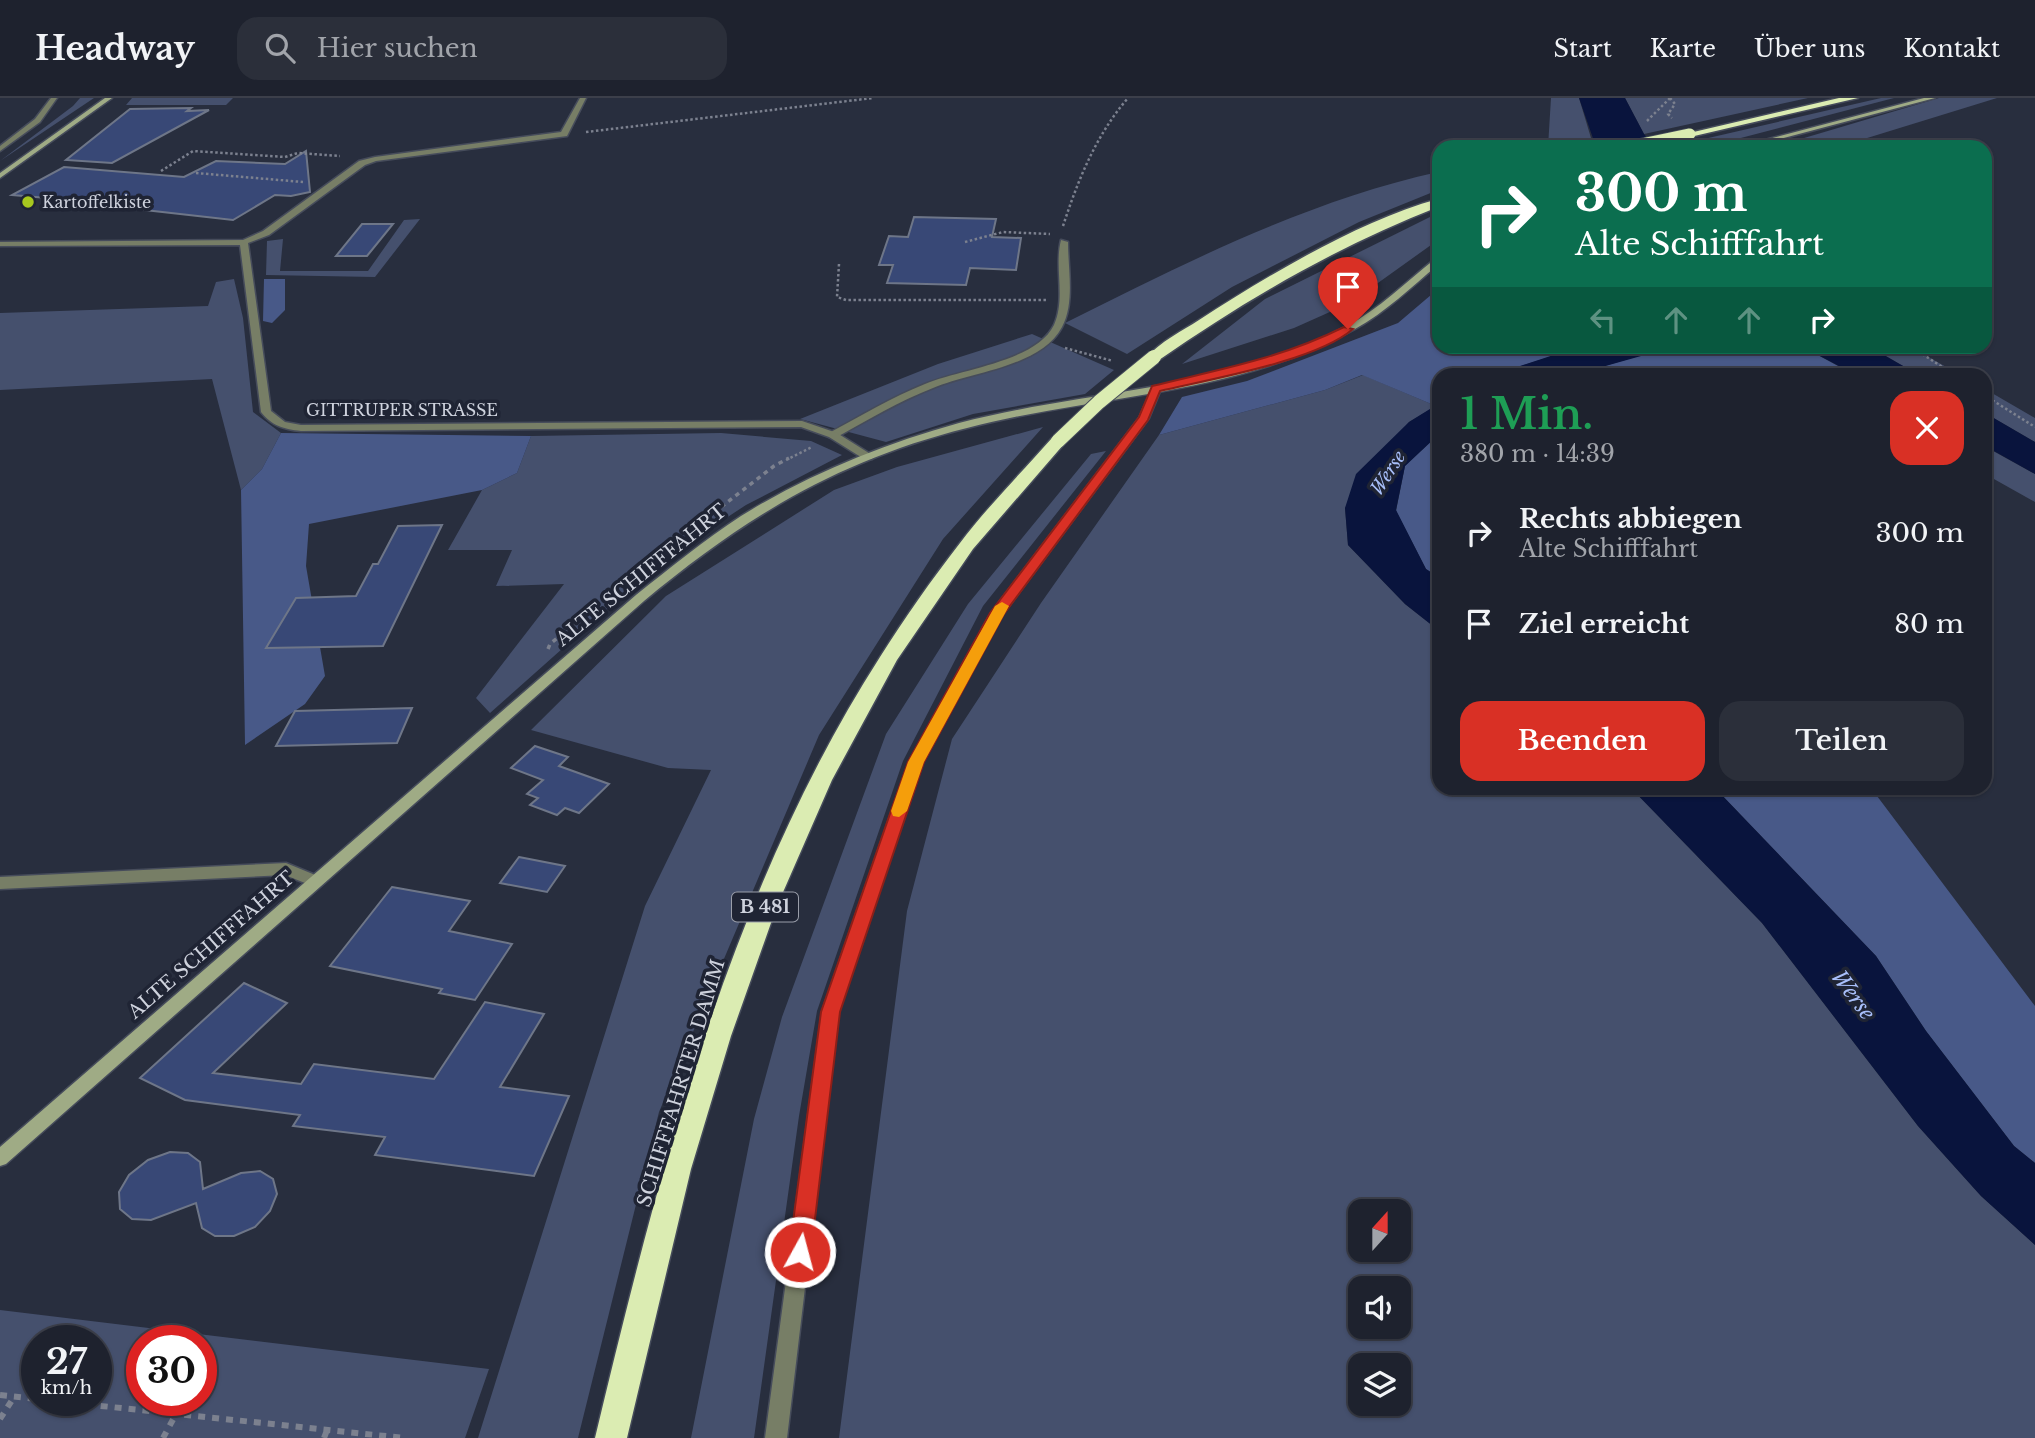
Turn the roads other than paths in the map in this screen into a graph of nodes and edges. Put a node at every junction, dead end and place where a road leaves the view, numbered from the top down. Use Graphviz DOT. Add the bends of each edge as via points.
graph roads {
  1 [pos="54,98"];
  2 [pos="109,98"];
  3 [pos="583,98"];
  4 [pos="1853,98"];
  5 [pos="1932,98"];
  6 [pos="1661,140"];
  7 [pos="1769,140"];
  8 [pos="0,149"];
  9 [pos="4,168"];
  10 [pos="0,176"];
  11 [pos="1432,205"];
  12 [pos="244,242"];
  13 [pos="1063,242"];
  14 [pos="0,244"];
  15 [pos="1432,266"];
  16 [pos="1156,389"];
  17 [pos="833,435"];
  18 [pos="868,457"];
  19 [pos="315,881"];
  20 [pos="0,883"];
  21 [pos="0,1158"];
  22 [pos="611,1438"];
  23 [pos="776,1438"];
  1 -- 8 [label="street" via="35,123"];
  2 -- 9 [label="street"];
  3 -- 12 [label="street" via="564,134 362,163 266,233"];
  4 -- 6 [label="highway, bridge"];
  5 -- 7 [label="street"];
  9 -- 10 [label="street"];
  11 -- 22 [label="highway, SCHIFFFAHRTER DAMM / B 481, bridge" via="1282,274 1154,357 1058,441 1001,502 918,612 841,740 740,970 710,1058 640,1311"];
  12 -- 14 [label="street"];
  12 -- 17 [label="street, GITTRUPER STRASSE" via="266,412 283,426 802,424"];
  13 -- 17 [label="street" via="1063,302 1058,326 1047,343 930,385"];
  15 -- 16 [label="street, ALTE SCHIFFFAHRT" via="1377,312 1315,345 1247,369"];
  16 -- 18 [label="street, ALTE SCHIFFFAHRT" via="1008,414"];
  16 -- 23 [label="street" via="1144,418 997,613 916,762 830,1012"];
  17 -- 18 [label="street, GITTRUPER STRASSE"];
  18 -- 19 [label="street, ALTE SCHIFFFAHRT" via="780,498 702,548"];
  19 -- 20 [label="street" via="274,869"];
  19 -- 21 [label="street, ALTE SCHIFFFAHRT"];
}
